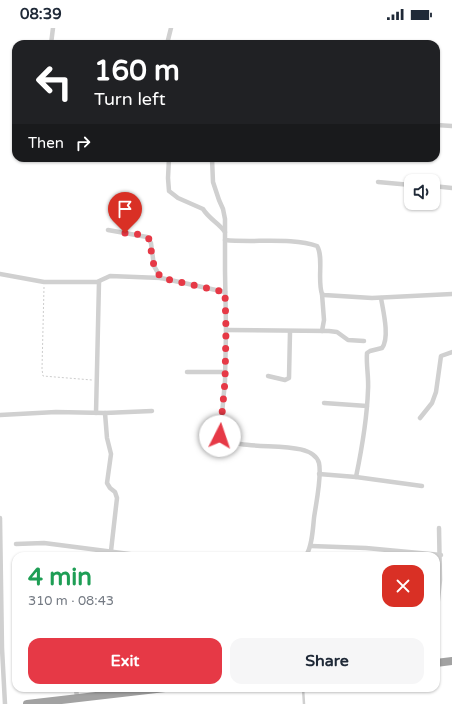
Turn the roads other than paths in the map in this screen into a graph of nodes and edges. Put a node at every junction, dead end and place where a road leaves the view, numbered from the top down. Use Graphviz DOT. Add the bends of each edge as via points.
graph roads {
  1 [pos="53,28"];
  2 [pos="171,28"];
  3 [pos="52,40"];
  4 [pos="168,40"];
  5 [pos="440,125"];
  6 [pos="452,126"];
  7 [pos="169,162"];
  8 [pos="212,162"];
  9 [pos="378,182"];
  10 [pos="404,184"];
  11 [pos="440,187"];
  12 [pos="452,188"];
  13 [pos="108,230"];
  14 [pos="225,234"];
  15 [pos="225,240"];
  16 [pos="0,274"];
  17 [pos="161,278"];
  18 [pos="99,282"];
  19 [pos="225,292"];
  20 [pos="322,294"];
  21 [pos="452,294"];
  22 [pos="381,298"];
  23 [pos="226,330"];
  24 [pos="322,331"];
  25 [pos="290,332"];
  26 [pos="364,341"];
  27 [pos="452,352"];
  28 [pos="186,372"];
  29 [pos="225,372"];
  30 [pos="268,376"];
  31 [pos="324,403"];
  32 [pos="367,406"];
  33 [pos="152,411"];
  34 [pos="96,413"];
  35 [pos="105,413"];
  36 [pos="0,415"];
  37 [pos="420,418"];
  38 [pos="319,474"];
  39 [pos="356,477"];
  40 [pos="422,486"];
  41 [pos="0,518"];
  42 [pos="440,528"];
  43 [pos="16,544"];
  44 [pos="310,546"];
  45 [pos="111,551"];
  46 [pos="118,552"];
  47 [pos="307,552"];
  48 [pos="408,552"];
  49 [pos="440,555"];
  50 [pos="440,580"];
  51 [pos="452,661"];
  52 [pos="440,662"];
  53 [pos="76,692"];
  54 [pos="110,692"];
  55 [pos="303,692"];
  56 [pos="77,698"];
  57 [pos="45,703"];
  58 [pos="5,704"];
  59 [pos="27,704"];
  60 [pos="304,704"];
  1 -- 3 [label="street"];
  2 -- 4 [label="street"];
  5 -- 6 [label="street"];
  7 -- 14 [label="street" via="169,191 178,198 204,209"];
  8 -- 14 [label="street" via="213,182 225,214"];
  9 -- 10 [label="street"];
  11 -- 12 [label="street"];
  13 -- 17 [label="street" via="147,237 151,243 154,266"];
  14 -- 15 [label="street"];
  15 -- 19 [label="street"];
  15 -- 20 [label="street" via="279,240 317,246 320,254"];
  16 -- 18 [label="street" via="44,282"];
  17 -- 18 [label="street" via="110,276"];
  17 -- 19 [label="street"];
  18 -- 34 [label="street"];
  19 -- 23 [label="street"];
  20 -- 22 [label="street"];
  20 -- 24 [label="street"];
  21 -- 22 [label="street"];
  22 -- 32 [label="street" via="385,343 382,348 367,353"];
  23 -- 25 [label="street"];
  23 -- 29 [label="street"];
  24 -- 25 [label="street"];
  24 -- 26 [label="street" via="337,332 348,340"];
  25 -- 30 [label="street" via="289,378 285,380"];
  27 -- 37 [label="street" via="441,356 436,392 432,403"];
  28 -- 29 [label="street"];
  29 -- 38 [label="street" via="220,436 239,444 285,447 308,452 317,459"];
  31 -- 32 [label="street"];
  32 -- 39 [label="street"];
  33 -- 35 [label="street"];
  34 -- 35 [label="street"];
  34 -- 36 [label="street"];
  35 -- 45 [label="street" via="111,454 107,483 117,498"];
  38 -- 39 [label="street"];
  38 -- 44 [label="street"];
  39 -- 40 [label="street"];
  41 -- 58 [label="street"];
  42 -- 49 [label="street"];
  43 -- 45 [label="street" via="44,543"];
  44 -- 47 [label="street"];
  44 -- 48 [label="street"];
  45 -- 46 [label="street"];
  49 -- 50 [label="street"];
  51 -- 52 [label="highway"];
  53 -- 56 [label="street"];
  54 -- 56 [label="highway"];
  55 -- 60 [label="lane"];
  56 -- 57 [label="highway"];
  57 -- 59 [label="highway"];
}
